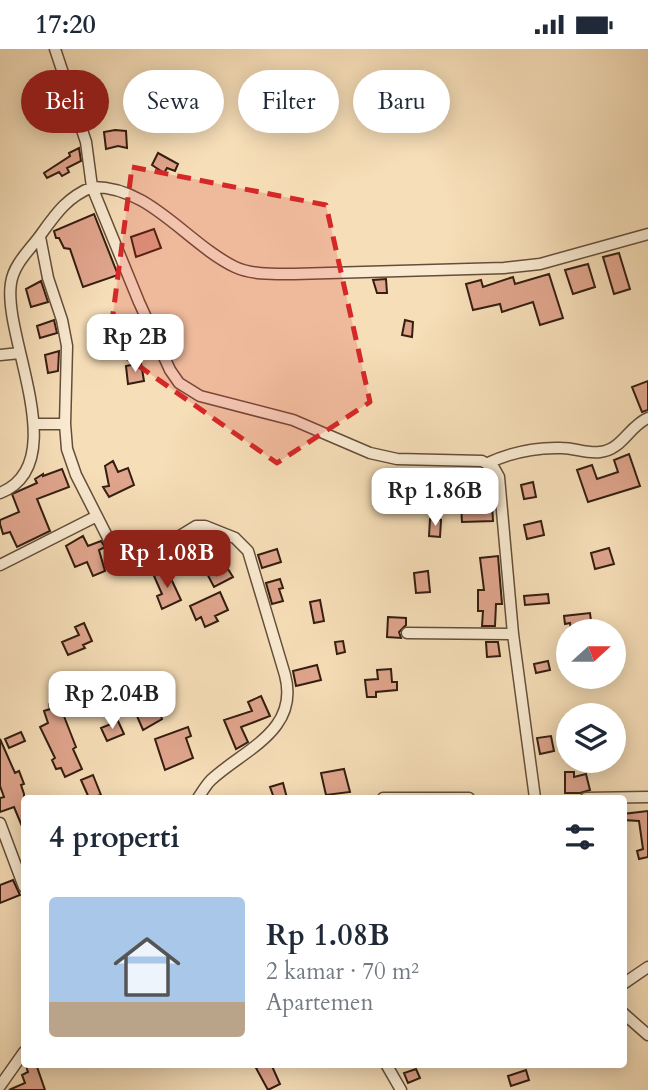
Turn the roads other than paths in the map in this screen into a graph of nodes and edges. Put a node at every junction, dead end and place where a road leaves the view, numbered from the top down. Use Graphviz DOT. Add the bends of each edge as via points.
graph roads {
  1 [pos="55,49"];
  2 [pos="92,187"];
  3 [pos="648,234"];
  4 [pos="40,237"];
  5 [pos="17,353"];
  6 [pos="0,355"];
  7 [pos="648,418"];
  8 [pos="34,424"];
  9 [pos="65,425"];
  10 [pos="488,463"];
  11 [pos="0,493"];
  12 [pos="95,517"];
  13 [pos="0,565"];
  14 [pos="407,633"];
  15 [pos="513,634"];
  16 [pos="200,795"];
  17 [pos="535,795"];
  18 [pos="627,797"];
  19 [pos="648,797"];
  20 [pos="0,823"];
  21 [pos="21,879"];
  22 [pos="648,967"];
  23 [pos="627,981"];
  24 [pos="627,1017"];
  25 [pos="648,1035"];
  26 [pos="21,1056"];
  27 [pos="388,1068"];
  28 [pos="0,1086"];
  29 [pos="401,1090"];
  1 -- 2 [label="street" via="86,142"];
  2 -- 3 [label="street" via="125,191 211,253 238,268 266,274 504,268 540,264"];
  2 -- 4 [label="street" via="61,206"];
  2 -- 10 [label="street" via="139,302 179,383 200,396 293,420 370,453 397,459"];
  4 -- 5 [label="street" via="14,269 10,284"];
  4 -- 9 [label="street" via="67,346"];
  5 -- 6 [label="street"];
  5 -- 8 [label="street" via="27,378"];
  7 -- 10 [label="street" via="623,440 600,452 524,451"];
  8 -- 9 [label="street"];
  8 -- 11 [label="street" via="27,469"];
  9 -- 12 [label="street" via="67,449"];
  10 -- 15 [label="street" via="499,477"];
  12 -- 13 [label="street"];
  12 -- 16 [label="street" via="116,549 127,555 144,553 196,526 235,538 248,551 288,687 287,700 270,734 210,781"];
  14 -- 15 [label="street"];
  15 -- 17 [label="street"];
  18 -- 19 [label="street"];
  20 -- 21 [label="street"];
  22 -- 23 [label="street"];
  24 -- 25 [label="street"];
  26 -- 28 [label="street"];
  27 -- 29 [label="street"];
}
